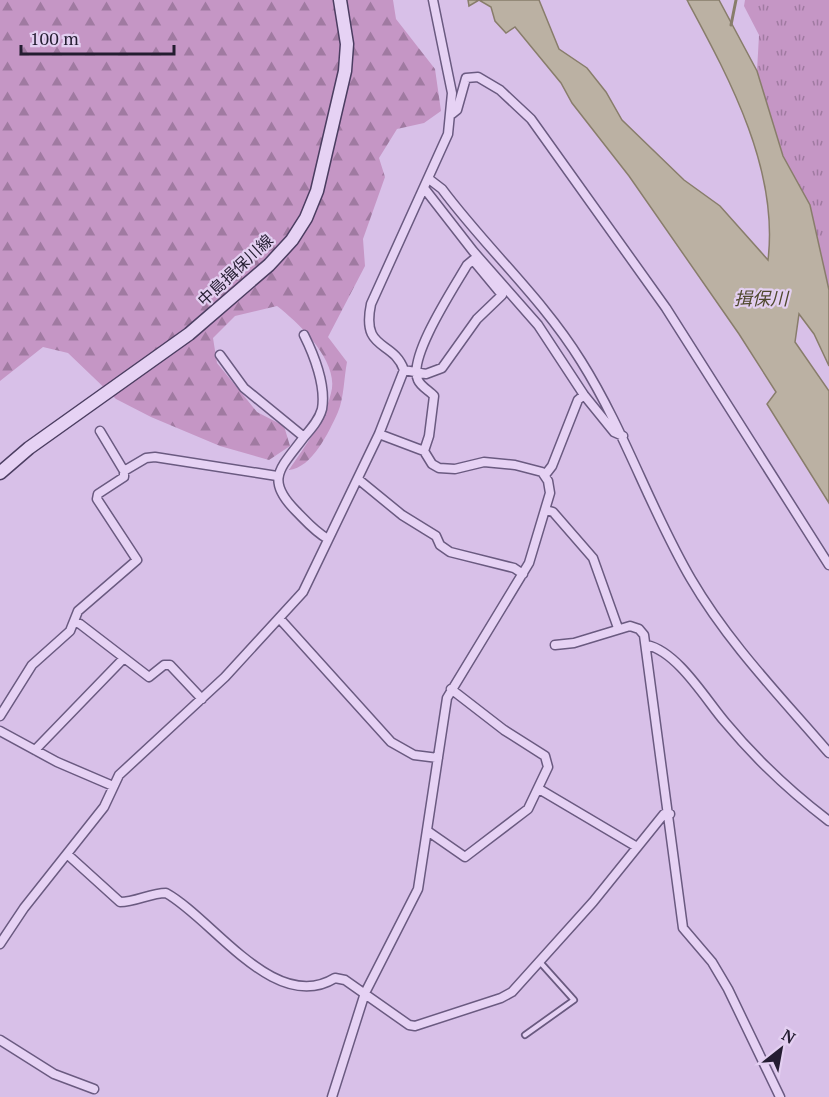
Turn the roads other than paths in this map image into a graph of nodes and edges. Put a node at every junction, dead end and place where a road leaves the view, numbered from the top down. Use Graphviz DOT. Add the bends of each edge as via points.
graph roads {
  1 [pos="340,0"];
  2 [pos="433,0"];
  3 [pos="452,115"];
  4 [pos="429,178"];
  5 [pos="424,188"];
  6 [pos="304,335"];
  7 [pos="220,355"];
  8 [pos="404,370"];
  9 [pos="417,372"];
  10 [pos="584,394"];
  11 [pos="100,431"];
  12 [pos="379,434"];
  13 [pos="623,436"];
  14 [pos="304,437"];
  15 [pos="424,451"];
  16 [pos="124,471"];
  17 [pos="0,472"];
  18 [pos="545,475"];
  19 [pos="277,476"];
  20 [pos="358,479"];
  21 [pos="546,510"];
  22 [pos="327,539"];
  23 [pos="829,565"];
  24 [pos="523,574"];
  25 [pos="280,619"];
  26 [pos="74,622"];
  27 [pos="618,628"];
  28 [pos="555,645"];
  29 [pos="647,645"];
  30 [pos="124,658"];
  31 [pos="451,689"];
  32 [pos="202,699"];
  33 [pos="0,716"];
  34 [pos="0,731"];
  35 [pos="35,750"];
  36 [pos="829,753"];
  37 [pos="438,758"];
  38 [pos="113,786"];
  39 [pos="538,789"];
  40 [pos="670,814"];
  41 [pos="829,822"];
  42 [pos="429,832"];
  43 [pos="637,848"];
  44 [pos="67,854"];
  45 [pos="0,944"];
  46 [pos="539,961"];
  47 [pos="365,993"];
  48 [pos="525,1035"];
  49 [pos="0,1040"];
  50 [pos="94,1089"];
  51 [pos="332,1097"];
  52 [pos="780,1097"];
  1 -- 17 [label="main road, 中島揖保川線" via="347,44 345,71 316,191 306,218 291,240 269,265 189,334"];
  2 -- 3 [label="street" via="447,60"];
  3 -- 4 [label="street"];
  3 -- 23 [label="street" via="466,78 477,77 500,90 531,119 666,308"];
  4 -- 5 [label="street"];
  4 -- 13 [label="street" via="558,328 581,360"];
  5 -- 8 [label="street" via="377,289 368,318 374,338 396,357"];
  5 -- 10 [label="street" via="472,251 538,325"];
  6 -- 14 [label="street" via="314,355 322,398 315,424"];
  7 -- 14 [label="street" via="244,388"];
  8 -- 9 [label="street"];
  8 -- 12 [label="street"];
  9 -- 9 [label="street" via="426,374 442,368 477,319 502,295 473,260 421,347"];
  9 -- 15 [label="street" via="417,380 435,396"];
  10 -- 13 [label="street" via="614,432"];
  10 -- 18 [label="street"];
  11 -- 16 [label="street"];
  12 -- 15 [label="street"];
  12 -- 20 [label="street"];
  13 -- 36 [label="street" via="691,580 741,652"];
  14 -- 19 [label="street"];
  15 -- 18 [label="street" via="439,468 455,469 484,462 515,465"];
  16 -- 19 [label="street" via="154,457"];
  16 -- 26 [label="street" via="124,477 98,494 97,499 138,558 78,611"];
  18 -- 21 [label="street" via="550,493"];
  19 -- 22 [label="street" via="279,492 286,501"];
  20 -- 22 [label="street"];
  20 -- 24 [label="street" via="402,515 436,536 450,552 514,568"];
  21 -- 24 [label="street"];
  21 -- 27 [label="street" via="554,512 593,558"];
  22 -- 25 [label="street" via="303,592"];
  24 -- 31 [label="street"];
  25 -- 32 [label="street"];
  25 -- 37 [label="street" via="391,742 414,754"];
  26 -- 30 [label="street"];
  26 -- 33 [label="street" via="70,631 32,665"];
  27 -- 28 [label="street" via="574,643"];
  27 -- 29 [label="street" via="639,628"];
  29 -- 40 [label="street"];
  29 -- 41 [label="street" via="680,667 744,743"];
  30 -- 32 [label="street" via="148,677 170,665"];
  30 -- 35 [label="street"];
  31 -- 37 [label="street"];
  31 -- 39 [label="street" via="544,756 548,766"];
  32 -- 38 [label="street" via="119,775"];
  34 -- 35 [label="street"];
  35 -- 38 [label="street"];
  37 -- 42 [label="street"];
  38 -- 44 [label="street" via="105,807"];
  39 -- 42 [label="street" via="528,809 465,857"];
  39 -- 43 [label="street"];
  40 -- 43 [label="street" via="664,814"];
  40 -- 52 [label="street" via="683,928 712,962 728,989"];
  42 -- 47 [label="street" via="415,899"];
  43 -- 46 [label="street"];
  44 -- 45 [label="street"];
  44 -- 47 [label="street" via="120,902 153,893 173,896 251,963 279,981 302,988 322,986 335,978"];
  46 -- 47 [label="street" via="512,992 501,998 415,1026"];
  46 -- 48 [label="lane" via="574,1000"];
  47 -- 51 [label="street"];
  49 -- 50 [label="street" via="54,1074"];
}
